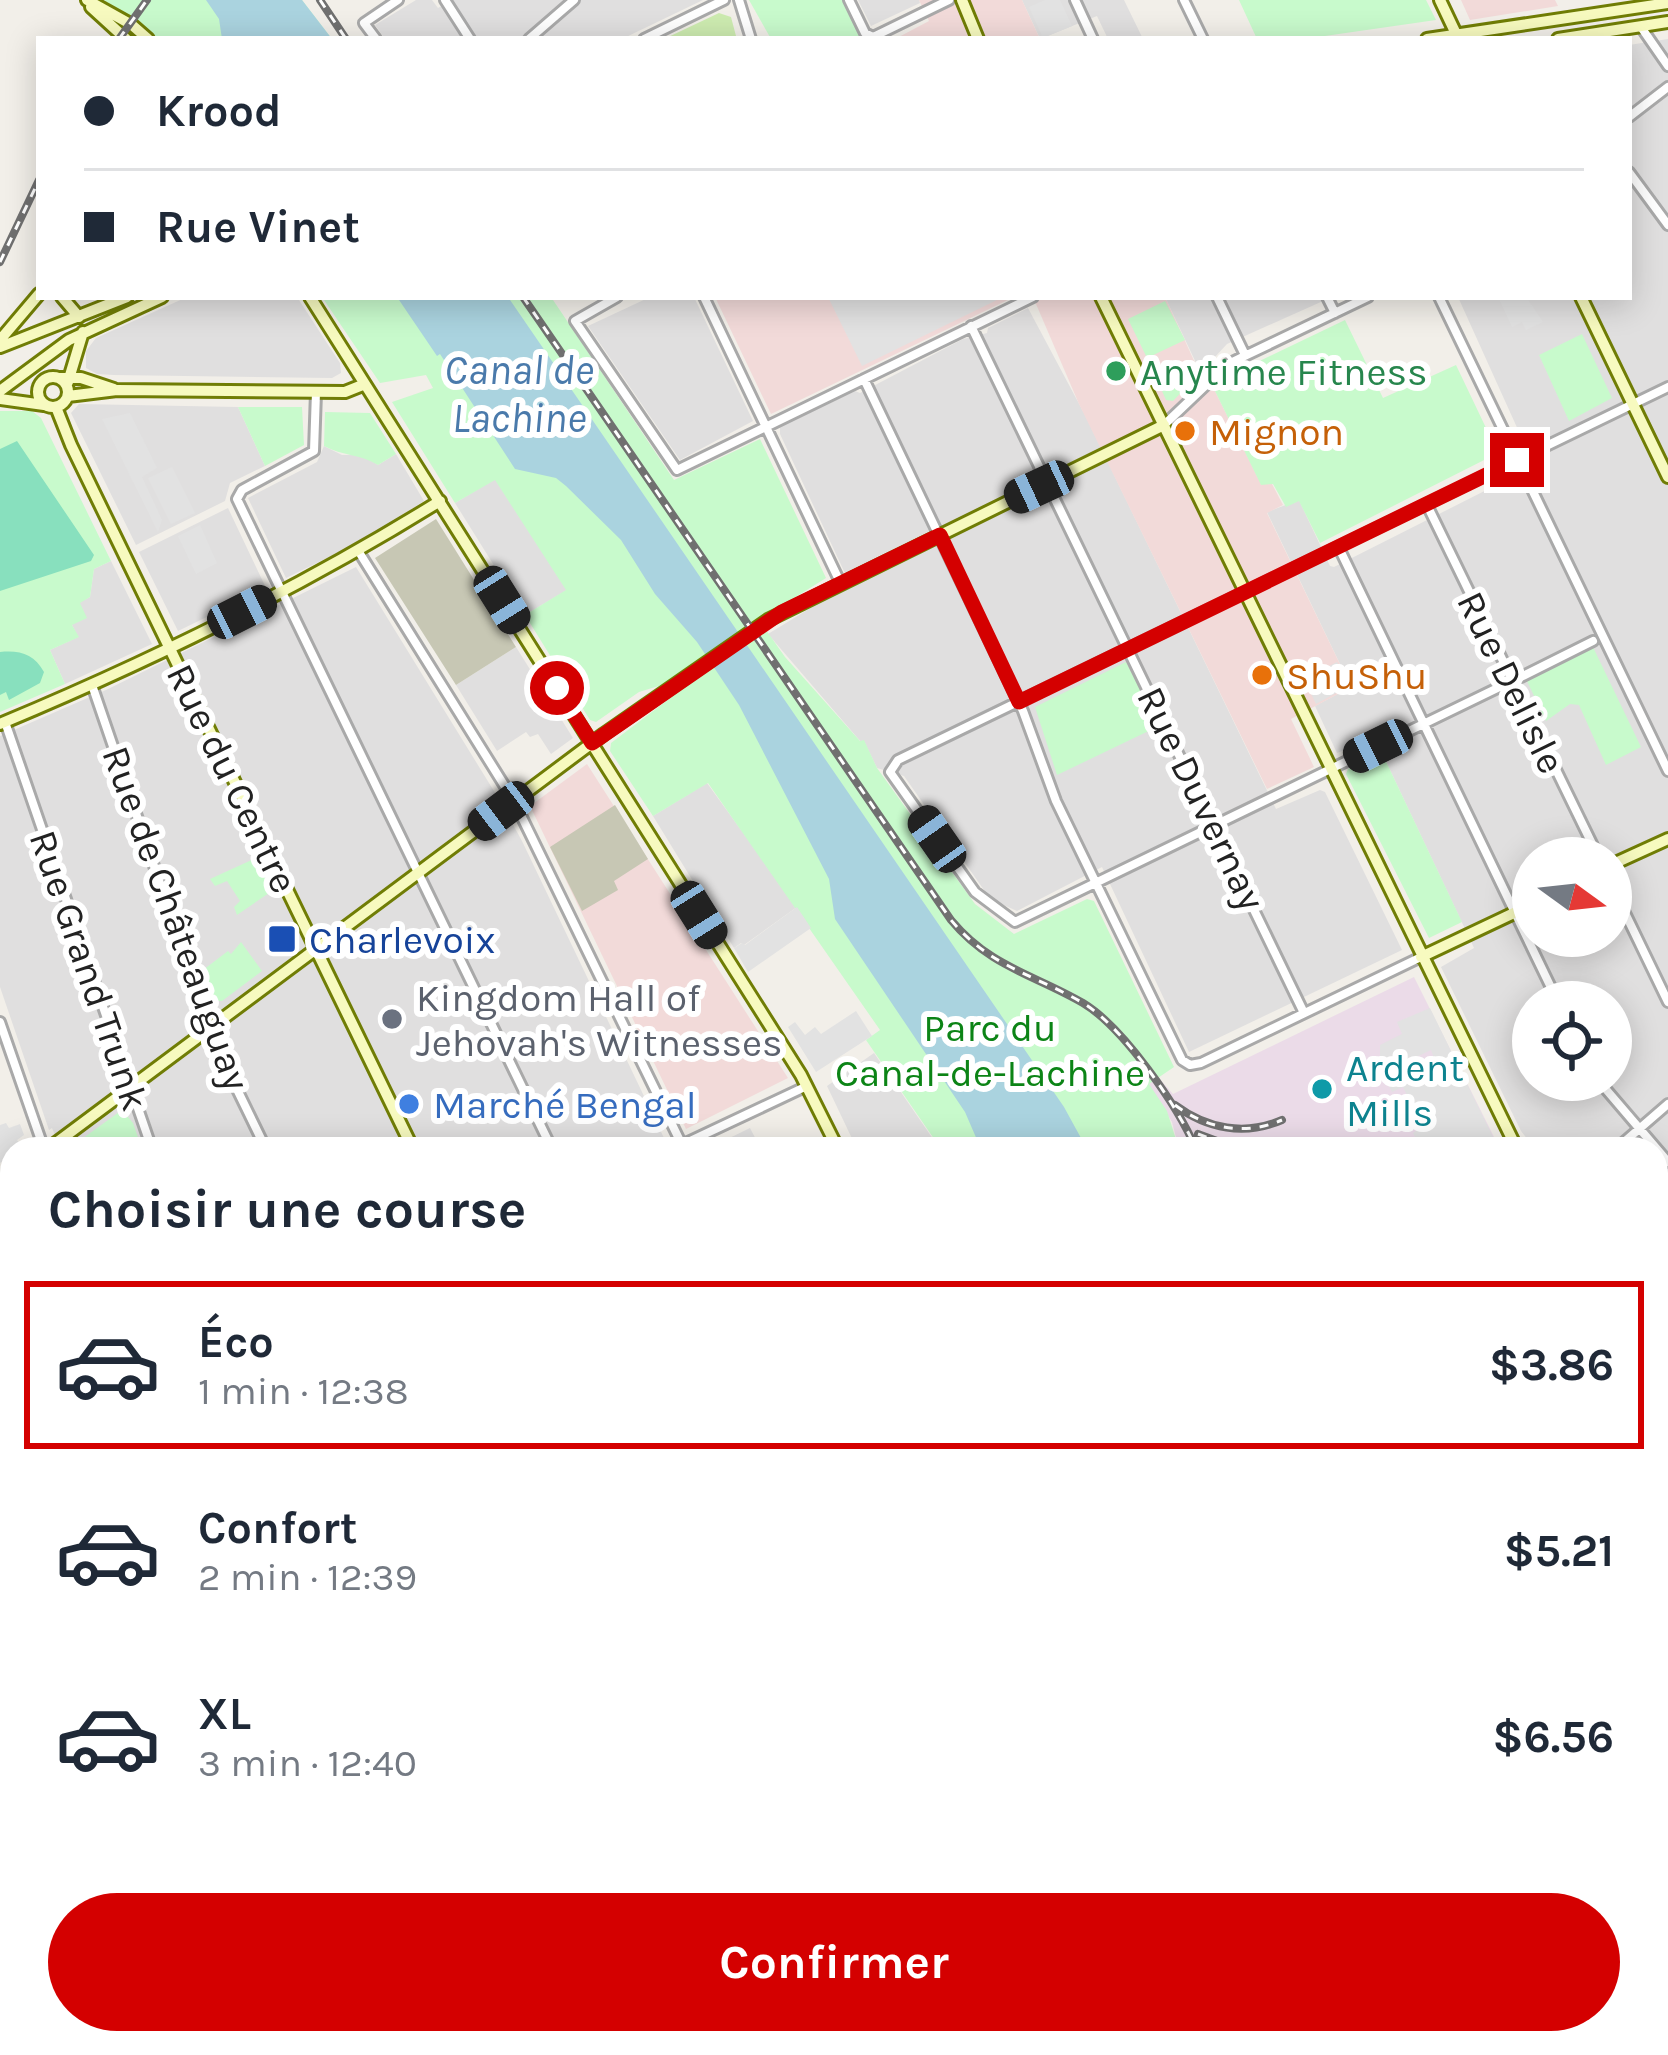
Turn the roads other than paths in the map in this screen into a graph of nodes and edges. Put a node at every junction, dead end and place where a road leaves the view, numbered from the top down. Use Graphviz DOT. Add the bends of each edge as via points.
graph roads {
  1 [pos="86,0"];
  2 [pos="398,0"];
  3 [pos="445,0"];
  4 [pos="574,0"];
  5 [pos="724,0"];
  6 [pos="739,0"];
  7 [pos="849,0"];
  8 [pos="950,0"];
  9 [pos="962,0"];
  10 [pos="1075,0"];
  11 [pos="1184,0"];
  12 [pos="1439,0"];
  13 [pos="1668,3"];
  14 [pos="1668,22"];
  15 [pos="1641,27"];
  16 [pos="123,36"];
  17 [pos="145,36"];
  18 [pos="374,36"];
  19 [pos="468,36"];
  20 [pos="532,36"];
  21 [pos="650,36"];
  22 [pos="750,36"];
  23 [pos="977,36"];
  24 [pos="1092,36"];
  25 [pos="1202,36"];
  26 [pos="1457,36"];
  27 [pos="1463,36"];
  28 [pos="1579,36"];
  29 [pos="1668,66"];
  30 [pos="1668,87"];
  31 [pos="1632,115"];
  32 [pos="1632,176"];
  33 [pos="1668,225"];
  34 [pos="36,298"];
  35 [pos="65,300"];
  36 [pos="120,300"];
  37 [pos="155,300"];
  38 [pos="312,300"];
  39 [pos="612,300"];
  40 [pos="705,300"];
  41 [pos="1027,300"];
  42 [pos="1102,300"];
  43 [pos="1218,300"];
  44 [pos="1328,300"];
  45 [pos="1362,300"];
  46 [pos="1440,300"];
  47 [pos="1582,300"];
  48 [pos="1335,313"];
  49 [pos="79,317"];
  50 [pos="971,326"];
  51 [pos="83,332"];
  52 [pos="0,344"];
  53 [pos="1245,355"];
  54 [pos="864,379"];
  55 [pos="69,380"];
  56 [pos="365,384"];
  57 [pos="1668,387"];
  58 [pos="117,390"];
  59 [pos="316,392"];
  60 [pos="0,395"];
  61 [pos="1632,404"];
  62 [pos="51,406"];
  63 [pos="1164,424"];
  64 [pos="765,426"];
  65 [pos="1517,460"];
  66 [pos="1668,477"];
  67 [pos="1047,483"];
  68 [pos="440,502"];
  69 [pos="1427,505"];
  70 [pos="940,535"];
  71 [pos="1339,548"];
  72 [pos="359,552"];
  73 [pos="840,582"];
  74 [pos="281,592"];
  75 [pos="1246,593"];
  76 [pos="1593,641"];
  77 [pos="170,648"];
  78 [pos="1129,649"];
  79 [pos="1516,678"];
  80 [pos="92,685"];
  81 [pos="1019,702"];
  82 [pos="3,723"];
  83 [pos="1423,723"];
  84 [pos="592,743"];
  85 [pos="1330,770"];
  86 [pos="1668,771"];
  87 [pos="514,801"];
  88 [pos="1215,827"];
  89 [pos="1589,837"];
  90 [pos="1668,839"];
  91 [pos="1632,856"];
  92 [pos="418,872"];
  93 [pos="1096,884"];
  94 [pos="1512,907"];
  95 [pos="1512,914"];
  96 [pos="1632,927"];
  97 [pos="316,948"];
  98 [pos="1421,957"];
  99 [pos="1668,1002"];
  100 [pos="1304,1012"];
  101 [pos="0,1022"];
  102 [pos="210,1027"];
  103 [pos="807,1086"];
  104 [pos="131,1087"];
  105 [pos="1616,1101"];
  106 [pos="1668,1104"];
  107 [pos="1639,1128"];
  108 [pos="42,1137"];
  109 [pos="62,1137"];
  110 [pos="148,1137"];
  111 [pos="260,1137"];
  112 [pos="407,1137"];
  113 [pos="546,1137"];
  114 [pos="675,1137"];
  115 [pos="703,1137"];
  116 [pos="832,1137"];
  117 [pos="1511,1137"];
  118 [pos="1629,1137"];
  119 [pos="1647,1137"];
  1 -- 16 [label="street"];
  1 -- 17 [label="street"];
  2 -- 18 [label="street" via="364,23"];
  3 -- 19 [label="street"];
  4 -- 20 [label="street"];
  5 -- 21 [label="street"];
  6 -- 22 [label="street"];
  7 -- 8 [label="street" via="868,35 877,36"];
  9 -- 23 [label="street"];
  10 -- 24 [label="street"];
  11 -- 25 [label="street"];
  12 -- 26 [label="street"];
  13 -- 27 [label="street"];
  14 -- 15 [label="street"];
  15 -- 28 [label="street"];
  15 -- 29 [label="street"];
  30 -- 31 [label="street"];
  32 -- 33 [label="street"];
  34 -- 52 [label="street"];
  35 -- 49 [label="street"];
  36 -- 49 [label="street"];
  37 -- 51 [label="street"];
  38 -- 56 [label="street"];
  39 -- 64 [label="street" via="575,321 677,470"];
  40 -- 64 [label="street"];
  41 -- 50 [label="street"];
  42 -- 63 [label="street"];
  43 -- 53 [label="street"];
  44 -- 48 [label="street"];
  45 -- 48 [label="street"];
  46 -- 65 [label="street"];
  47 -- 61 [label="street"];
  48 -- 53 [label="street"];
  49 -- 52 [label="street"];
  50 -- 54 [label="street"];
  50 -- 67 [label="street, Rue Duvernay"];
  51 -- 55 [label="street"];
  51 -- 60 [label="street"];
  53 -- 63 [label="street"];
  54 -- 64 [label="street"];
  54 -- 70 [label="street"];
  55 -- 58 [label="street"];
  55 -- 58 [label="street"];
  55 -- 62 [label="street"];
  55 -- 62 [label="street" via="47,378 40,386 39,397"];
  56 -- 59 [label="street"];
  56 -- 68 [label="street"];
  57 -- 61 [label="street"];
  58 -- 59 [label="street"];
  59 -- 74 [label="street" via="314,451 237,495"];
  60 -- 62 [label="street"];
  61 -- 65 [label="street"];
  61 -- 66 [label="street"];
  62 -- 77 [label="street, Rue du Centre"];
  63 -- 67 [label="street"];
  63 -- 75 [label="street"];
  64 -- 73 [label="street"];
  65 -- 69 [label="street"];
  65 -- 86 [label="street"];
  67 -- 70 [label="street"];
  67 -- 78 [label="street, Rue Duvernay"];
  68 -- 72 [label="street"];
  68 -- 84 [label="street"];
  69 -- 71 [label="street"];
  69 -- 79 [label="street, Rue Delisle"];
  70 -- 73 [label="street"];
  70 -- 81 [label="street"];
  71 -- 75 [label="street"];
  71 -- 83 [label="street"];
  72 -- 74 [label="street"];
  72 -- 87 [label="street"];
  73 -- 84 [label="street" via="743,637"];
  74 -- 77 [label="street"];
  74 -- 92 [label="street"];
  75 -- 78 [label="street"];
  75 -- 85 [label="street"];
  76 -- 79 [label="street"];
  77 -- 80 [label="street"];
  77 -- 97 [label="street, Rue du Centre"];
  78 -- 81 [label="street"];
  78 -- 88 [label="street, Rue Duvernay"];
  79 -- 83 [label="street"];
  79 -- 89 [label="street, Rue Delisle"];
  80 -- 82 [label="street"];
  80 -- 102 [label="street, Rue de Châteauguay"];
  81 -- 93 [label="street"];
  81 -- 93 [label="street" via="898,760 891,774 975,892 1013,922"];
  82 -- 104 [label="street, Rue Grand Trunk"];
  83 -- 85 [label="street"];
  83 -- 94 [label="street"];
  84 -- 87 [label="street"];
  84 -- 103 [label="street"];
  85 -- 88 [label="street"];
  85 -- 98 [label="street"];
  87 -- 92 [label="street"];
  87 -- 114 [label="street"];
  88 -- 93 [label="street"];
  88 -- 100 [label="street, Rue Duvernay"];
  90 -- 91 [label="street"];
  92 -- 97 [label="street"];
  92 -- 113 [label="street"];
  93 -- 100 [label="street" via="1188,1064"];
  95 -- 98 [label="street"];
  96 -- 99 [label="street"];
  97 -- 102 [label="street"];
  97 -- 112 [label="street, Rue du Centre"];
  98 -- 100 [label="street"];
  98 -- 117 [label="street"];
  101 -- 108 [label="street"];
  102 -- 104 [label="street"];
  102 -- 111 [label="street, Rue de Châteauguay"];
  103 -- 115 [label="street"];
  103 -- 116 [label="street"];
  104 -- 109 [label="street"];
  104 -- 110 [label="street, Rue Grand Trunk"];
  105 -- 107 [label="street"];
  106 -- 107 [label="street"];
  107 -- 118 [label="street"];
  107 -- 119 [label="street"];
}
